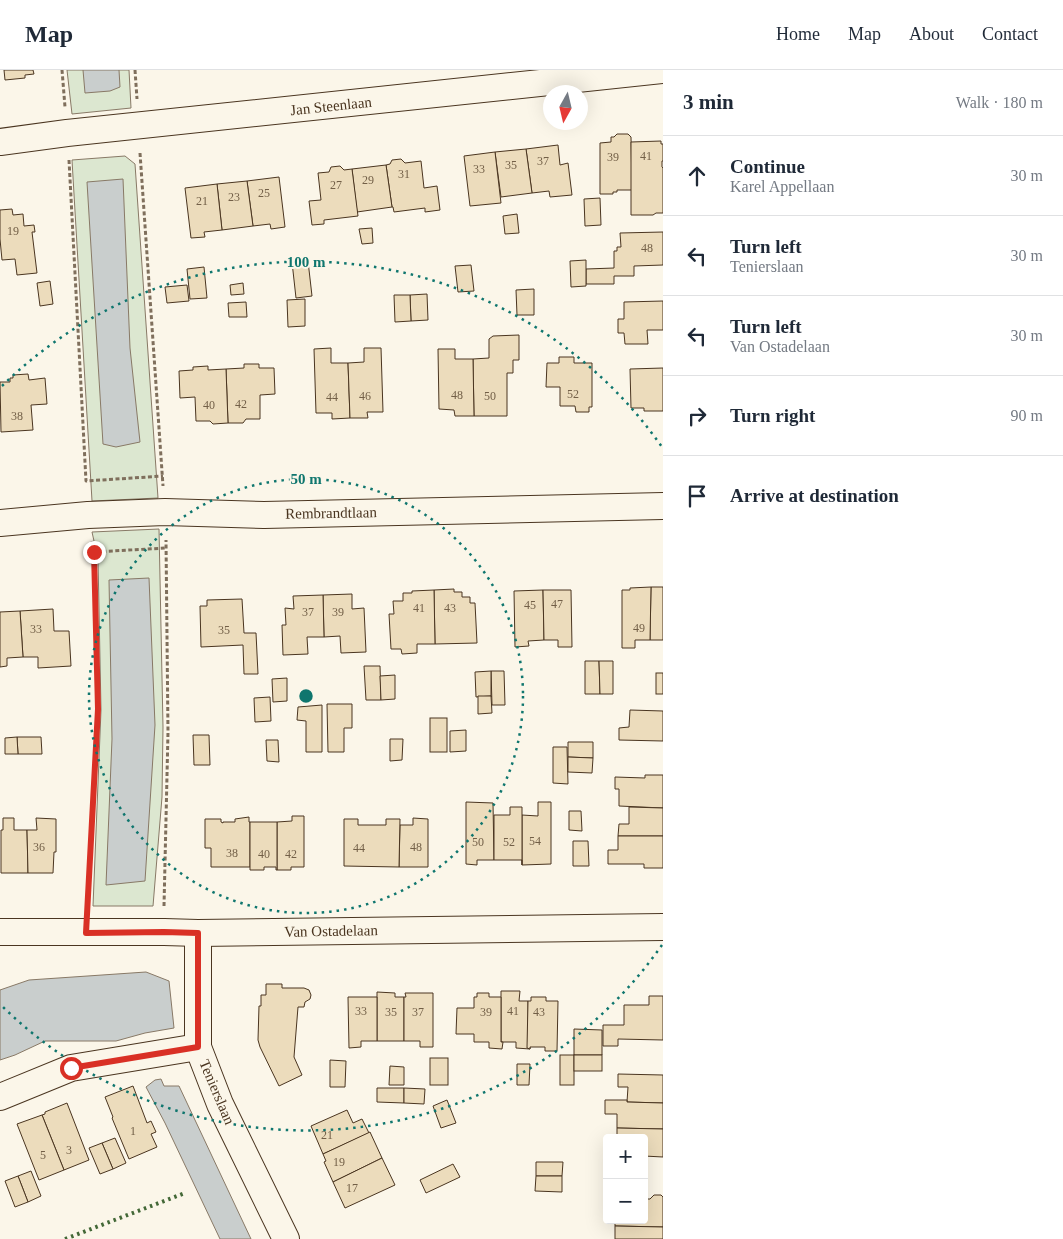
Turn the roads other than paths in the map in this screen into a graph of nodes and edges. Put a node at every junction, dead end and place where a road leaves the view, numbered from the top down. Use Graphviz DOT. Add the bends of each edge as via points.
graph roads {
  1 [pos="663,70"];
  2 [pos="0,142"];
  3 [pos="663,506"];
  4 [pos="0,523"];
  5 [pos="663,927"];
  6 [pos="0,932"];
  7 [pos="198,933"];
  8 [pos="198,1047"];
  9 [pos="0,1097"];
  10 [pos="286,1239"];
  1 -- 2 [label="street, Jan Steenlaan"];
  3 -- 4 [label="street, Rembrandtlaan" via="264,515 165,512"];
  5 -- 7 [label="street, Van Ostadelaan"];
  6 -- 7 [label="street, Van Ostadelaan"];
  7 -- 8 [label="street, Tenierslaan"];
  8 -- 9 [label="street" via="71,1068"];
  8 -- 10 [label="street, Tenierslaan" via="220,1104"];
}
